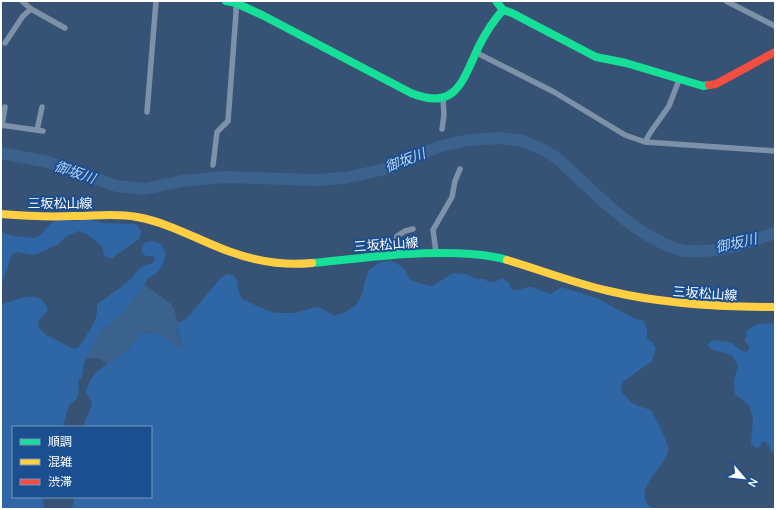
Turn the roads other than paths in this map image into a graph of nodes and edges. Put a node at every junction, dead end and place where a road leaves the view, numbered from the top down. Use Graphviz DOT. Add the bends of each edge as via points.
graph roads {
  1 [pos="22,1"];
  2 [pos="156,1"];
  3 [pos="226,1"];
  4 [pos="496,1"];
  5 [pos="726,1"];
  6 [pos="236,2"];
  7 [pos="31,8"];
  8 [pos="503,10"];
  9 [pos="775,26"];
  10 [pos="65,28"];
  11 [pos="5,43"];
  12 [pos="775,52"];
  13 [pos="477,53"];
  14 [pos="679,80"];
  15 [pos="443,98"];
  16 [pos="5,107"];
  17 [pos="42,107"];
  18 [pos="147,112"];
  19 [pos="2,126"];
  20 [pos="442,129"];
  21 [pos="645,142"];
  22 [pos="775,151"];
  23 [pos="213,165"];
  24 [pos="460,169"];
  25 [pos="1,214"];
  26 [pos="413,229"];
  27 [pos="436,252"];
  28 [pos="398,254"];
  29 [pos="775,307"];
  1 -- 7 [label="street"];
  2 -- 18 [label="street"];
  3 -- 6 [label="main road"];
  4 -- 8 [label="main road"];
  5 -- 9 [label="street"];
  6 -- 15 [label="main road" via="411,93 429,100"];
  6 -- 23 [label="street" via="228,121 217,132"];
  7 -- 10 [label="street"];
  7 -- 11 [label="street"];
  8 -- 13 [label="main road" via="491,24"];
  8 -- 14 [label="main road" via="596,57 626,63"];
  12 -- 14 [label="main road" via="716,84 703,86"];
  13 -- 15 [label="main road" via="455,92"];
  13 -- 21 [label="street" via="554,92 625,135"];
  14 -- 21 [label="street" via="669,106"];
  15 -- 20 [label="street"];
  16 -- 19 [label="street"];
  17 -- 19 [label="street" via="40,130"];
  21 -- 22 [label="street"];
  24 -- 27 [label="street" via="452,197 433,230"];
  25 -- 28 [label="main road, 三坂松山線" via="115,215 140,218 181,230 238,255 273,263 313,263"];
  26 -- 28 [label="street" via="397,236"];
  27 -- 28 [label="main road, 三坂松山線"];
  27 -- 29 [label="main road, 三坂松山線" via="502,258 609,291 661,301 731,307"];
}
